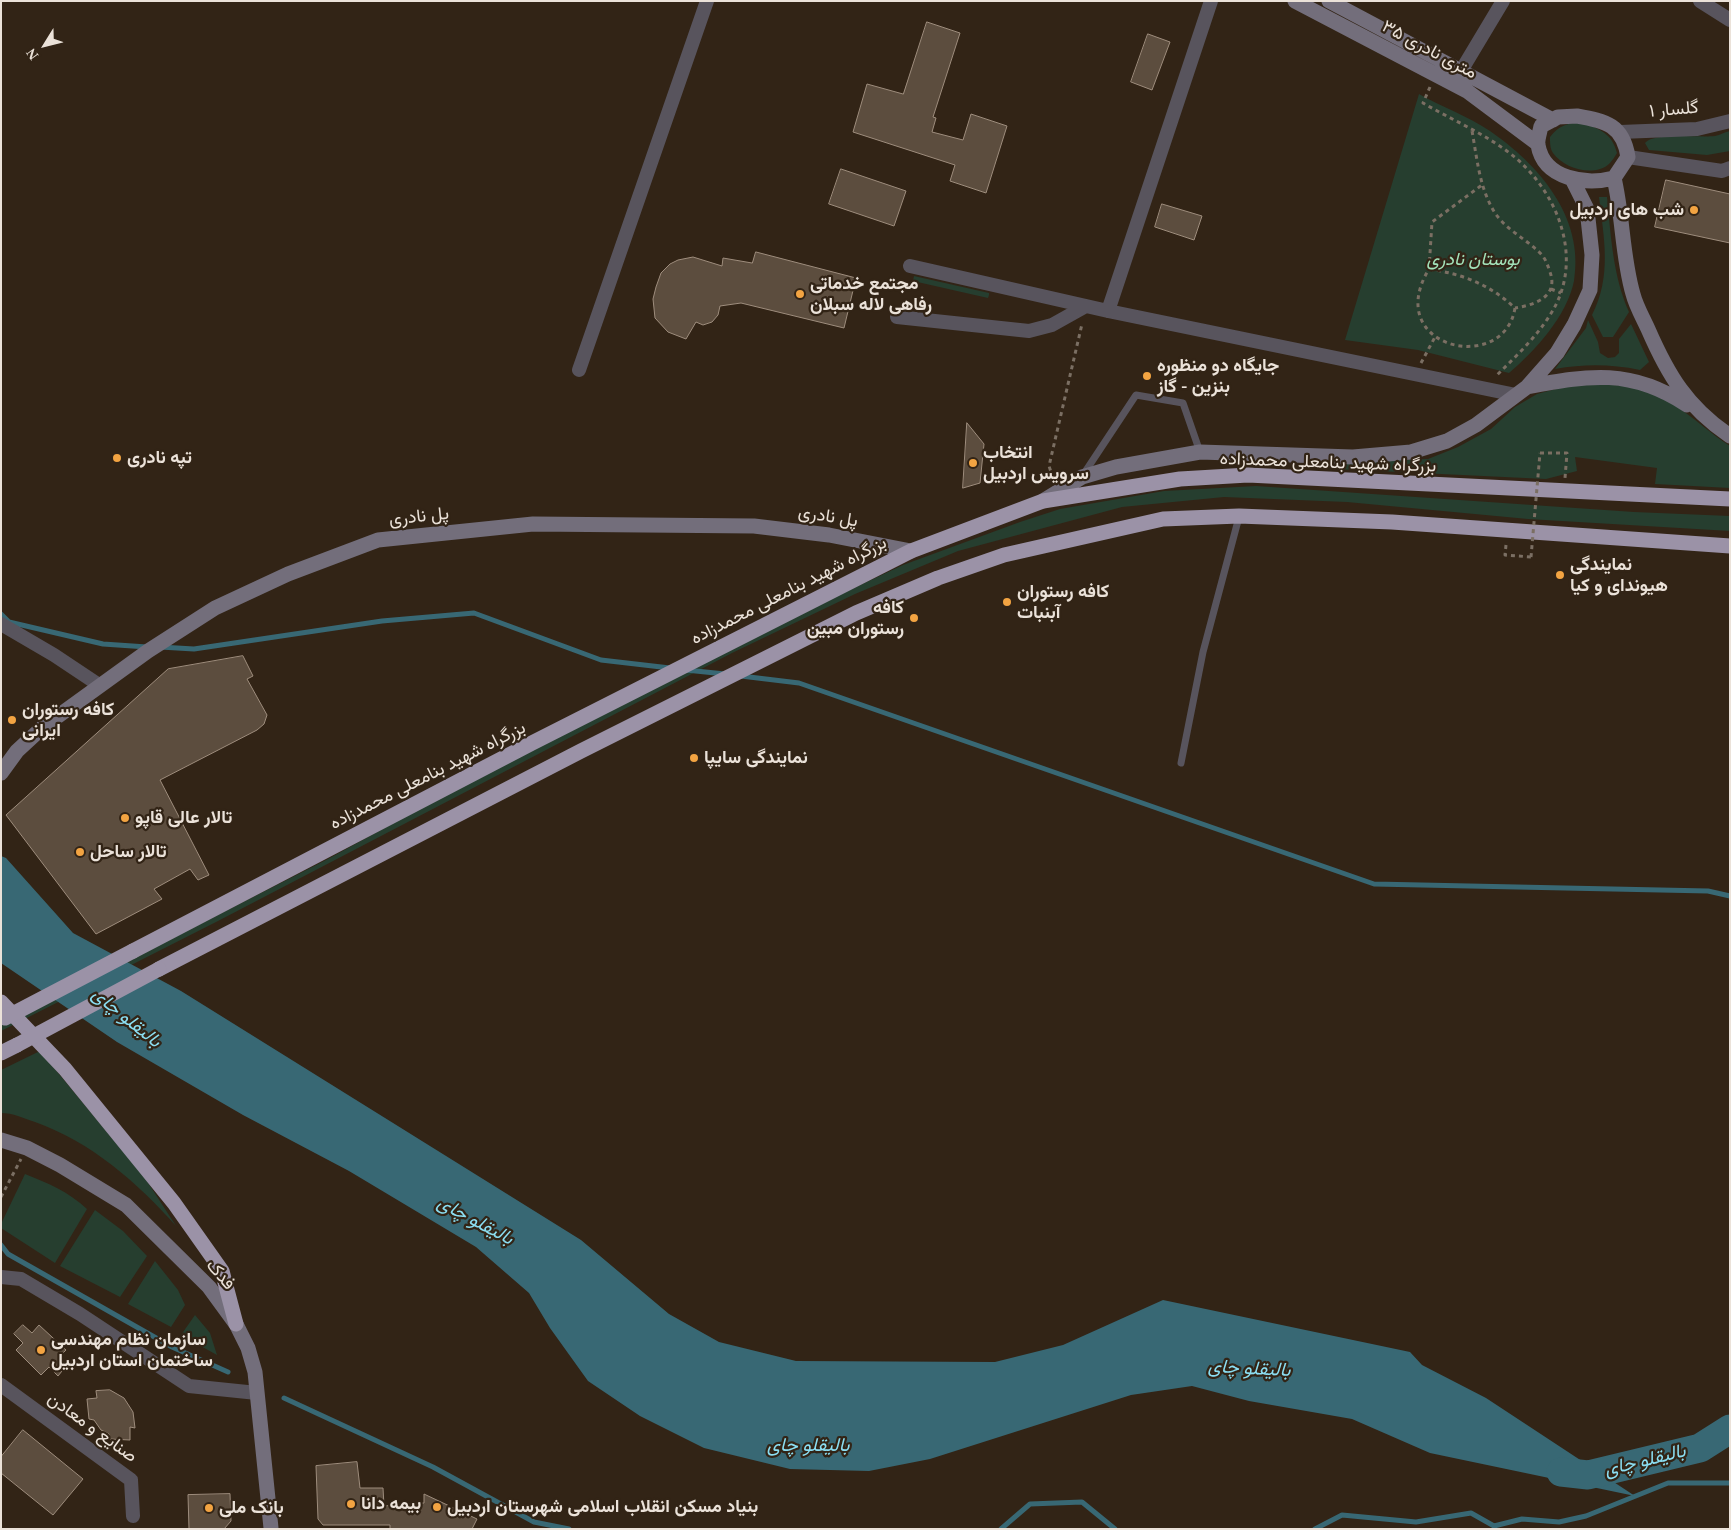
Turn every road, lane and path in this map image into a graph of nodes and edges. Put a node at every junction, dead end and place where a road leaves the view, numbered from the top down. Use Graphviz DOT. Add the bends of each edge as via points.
graph roads {
  1 [pos="707,1"];
  2 [pos="1211,1"];
  3 [pos="1295,1"];
  4 [pos="1330,1"];
  5 [pos="1504,1"];
  6 [pos="1700,1"];
  7 [pos="1730,20"];
  8 [pos="1461,71"];
  9 [pos="1436,75"];
  10 [pos="1553,120"];
  11 [pos="1730,121"];
  12 [pos="1472,131"];
  13 [pos="1620,132"];
  14 [pos="1538,144"];
  15 [pos="1628,157"];
  16 [pos="1727,170"];
  17 [pos="1614,178"];
  18 [pos="1572,179"];
  19 [pos="1482,185"];
  20 [pos="910,266"];
  21 [pos="1429,269"];
  22 [pos="1552,289"];
  23 [pos="1561,293"];
  24 [pos="1086,306"];
  25 [pos="1515,308"];
  26 [pos="1108,311"];
  27 [pos="897,317"];
  28 [pos="1435,337"];
  29 [pos="579,370"];
  30 [pos="1414,374"];
  31 [pos="1483,388"];
  32 [pos="1522,391"];
  33 [pos="1704,417"];
  34 [pos="1730,436"];
  35 [pos="1200,452"];
  36 [pos="1082,477"];
  37 [pos="1058,490"];
  38 [pos="1564,493"];
  39 [pos="1730,499"];
  40 [pos="1043,501"];
  41 [pos="1239,516"];
  42 [pos="1730,546"];
  43 [pos="911,551"];
  44 [pos="1505,555"];
  45 [pos="1,624"];
  46 [pos="99,685"];
  47 [pos="17,751"];
  48 [pos="1,756"];
  49 [pos="1181,763"];
  50 [pos="1,773"];
  51 [pos="1,1002"];
  52 [pos="3,1019"];
  53 [pos="1,1053"];
  54 [pos="1,1140"];
  55 [pos="26,1148"];
  56 [pos="1,1197"];
  57 [pos="1,1277"];
  58 [pos="236,1324"];
  59 [pos="1,1385"];
  60 [pos="257,1393"];
  61 [pos="133,1516"];
  62 [pos="273,1528"];
  1 -- 29 [label="street"];
  2 -- 26 [label="street"];
  3 -- 9 [label="street, ۳۵ متری نادری"];
  4 -- 8 [label="street, ۳۵ متری نادری"];
  5 -- 8 [label="street"];
  6 -- 7 [label="street"];
  8 -- 10 [label="street, ۳۵ متری نادری"];
  9 -- 12 [label="path" via="1422,103"];
  9 -- 14 [label="street, ۳۵ متری نادری" via="1468,91"];
  10 -- 13 [label="street" via="1577,116 1602,120"];
  10 -- 14 [label="street" via="1542,126"];
  11 -- 13 [label="street, گلسار ۱" via="1697,129"];
  12 -- 19 [label="path"];
  12 -- 23 [label="path" via="1517,160 1554,206 1564,230 1566,253 1566,277"];
  13 -- 15 [label="street"];
  14 -- 18 [label="street" via="1543,160"];
  15 -- 16 [label="street"];
  15 -- 17 [label="street"];
  17 -- 18 [label="street" via="1584,182"];
  17 -- 33 [label="street" via="1633,295 1678,388"];
  18 -- 32 [label="street" via="1587,208 1592,256 1590,290 1557,353"];
  19 -- 21 [label="path" via="1432,222"];
  19 -- 22 [label="path" via="1493,211 1508,228 1542,255 1552,275"];
  20 -- 24 [label="street"];
  21 -- 25 [label="path" via="1468,277"];
  21 -- 28 [label="path" via="1418,290 1417,300 1428,331"];
  22 -- 23 [label="path"];
  22 -- 25 [label="path" via="1532,305"];
  23 -- 31 [label="path" via="1538,333"];
  24 -- 26 [label="street"];
  24 -- 27 [label="street" via="1052,324 1029,331"];
  24 -- 37 [label="path" via="1049,466"];
  25 -- 28 [label="path" via="1501,333 1472,347 1457,347"];
  26 -- 30 [label="street"];
  28 -- 30 [label="path"];
  30 -- 31 [label="street"];
  31 -- 32 [label="street"];
  32 -- 33 [label="street" via="1576,377 1615,377 1649,384"];
  32 -- 35 [label="street" via="1476,425 1447,441 1411,452 1353,457"];
  33 -- 34 [label="street"];
  35 -- 36 [label="street" via="1116,467"];
  35 -- 36 [label="lane" via="1183,403 1136,395"];
  36 -- 37 [label="street"];
  37 -- 40 [label="street"];
  38 -- 39 [label="highway, بزرگراه شهید بنامعلی محمدزاده"];
  38 -- 40 [label="highway, بزرگراه شهید بنامعلی محمدزاده" via="1248,475 1180,479"];
  38 -- 44 [label="path, bridge" via="1567,453 1540,453 1531,556"];
  40 -- 43 [label="highway, بزرگراه شهید بنامعلی محمدزاده"];
  41 -- 42 [label="highway" via="1392,522"];
  41 -- 49 [label="lane" via="1203,652"];
  41 -- 53 [label="highway, bridge" via="1163,519 1004,555 938,578 856,613"];
  43 -- 46 [label="street, پل نادری" via="829,535 754,526 533,524 378,540 254,589 216,608"];
  43 -- 52 [label="highway, بزرگراه شهید بنامعلی محمدزاده, bridge" via="663,676"];
  45 -- 46 [label="street"];
  46 -- 47 [label="street, پل نادری"];
  47 -- 48 [label="street"];
  47 -- 50 [label="street, پل نادری"];
  51 -- 58 [label="highway" via="65,1069 174,1203 222,1270"];
  54 -- 55 [label="street, فدک"];
  55 -- 56 [label="path"];
  55 -- 58 [label="street, فدک" via="126,1205 209,1287"];
  57 -- 60 [label="street" via="21,1279 189,1386"];
  58 -- 60 [label="street, فدک" via="248,1348"];
  59 -- 61 [label="street, صنایع و معادن" via="131,1480"];
  60 -- 62 [label="street, فدک"];
}
